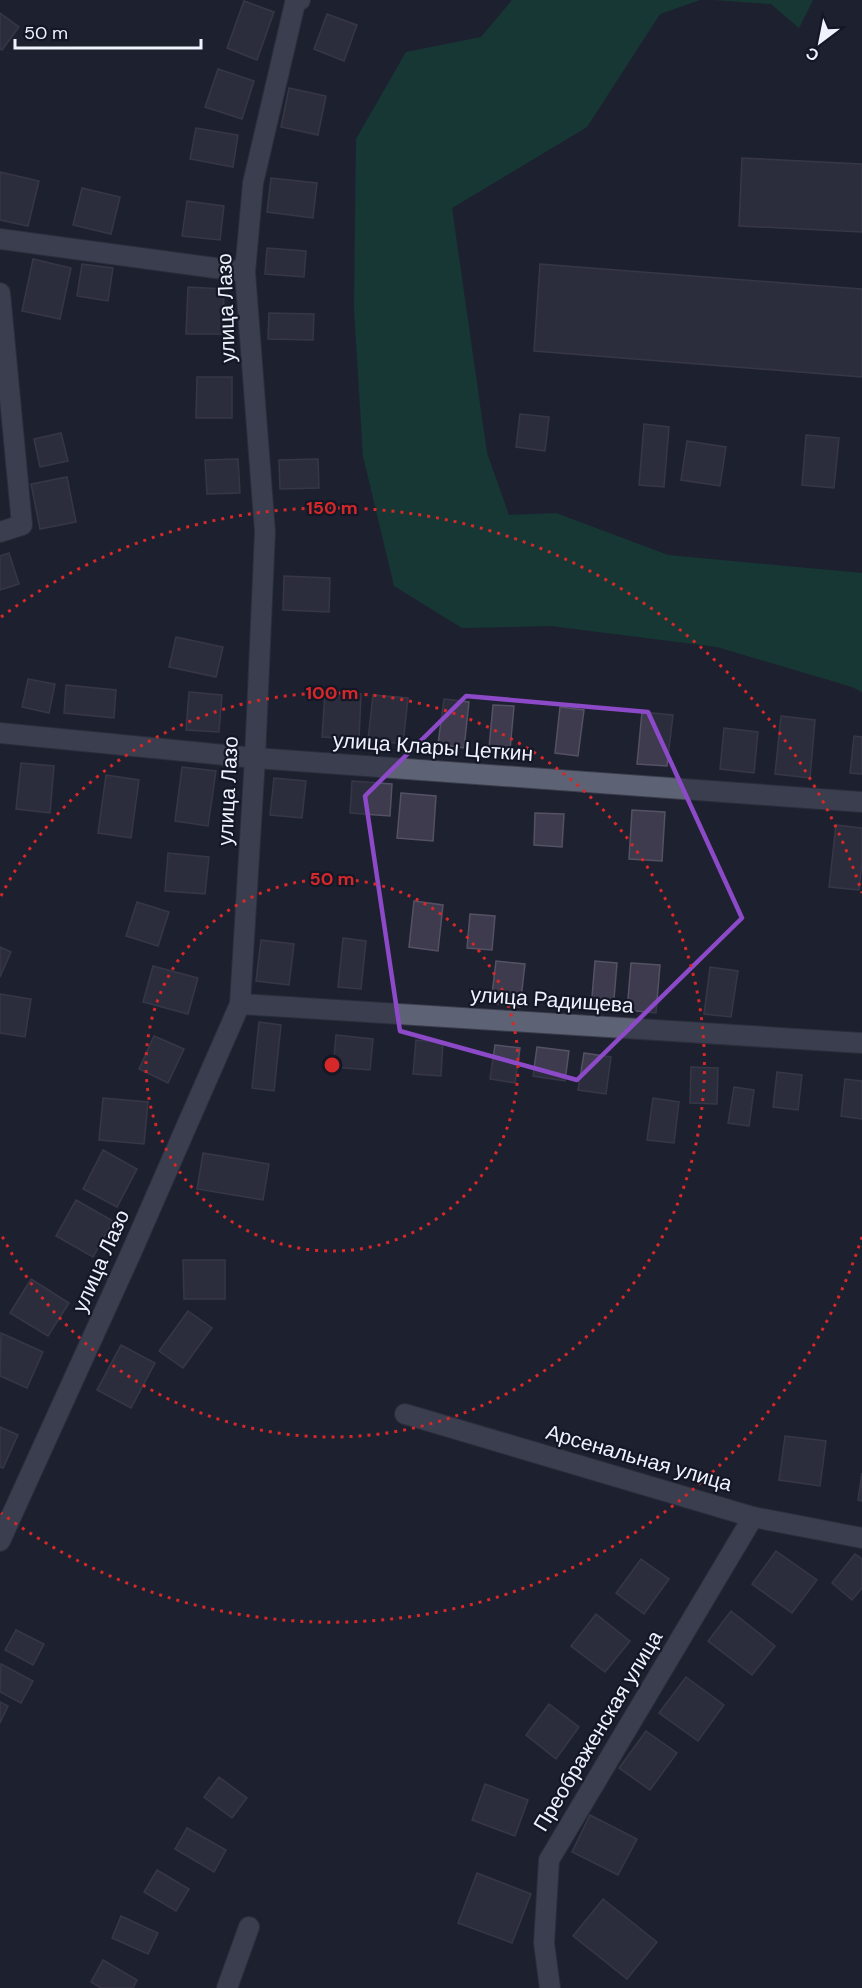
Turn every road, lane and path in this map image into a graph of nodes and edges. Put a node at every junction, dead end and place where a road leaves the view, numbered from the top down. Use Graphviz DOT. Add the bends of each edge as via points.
graph roads {
  1 [pos="294,1"];
  2 [pos="0,239"];
  3 [pos="245,272"];
  4 [pos="0,293"];
  5 [pos="0,532"];
  6 [pos="0,733"];
  7 [pos="255,758"];
  8 [pos="862,802"];
  9 [pos="240,1004"];
  10 [pos="862,1043"];
  11 [pos="405,1414"];
  12 [pos="753,1516"];
  13 [pos="862,1538"];
  14 [pos="0,1541"];
  15 [pos="249,1927"];
  16 [pos="227,1988"];
  17 [pos="550,1988"];
  1 -- 3 [label="street, улица Лазо" via="253,183"];
  2 -- 3 [label="street"];
  3 -- 7 [label="street, улица Лазо" via="265,532"];
  4 -- 5 [label="street" via="22,525"];
  6 -- 7 [label="street, улица Клары Цеткин"];
  7 -- 8 [label="street, улица Клары Цеткин"];
  7 -- 9 [label="street, улица Лазо"];
  9 -- 10 [label="street, улица Радищева"];
  9 -- 14 [label="street, улица Лазо"];
  11 -- 12 [label="street, Арсенальная улица"];
  12 -- 13 [label="street, Арсенальная улица"];
  12 -- 17 [label="street, Преображенская улица" via="549,1860 544,1943"];
  15 -- 16 [label="street"];
}
